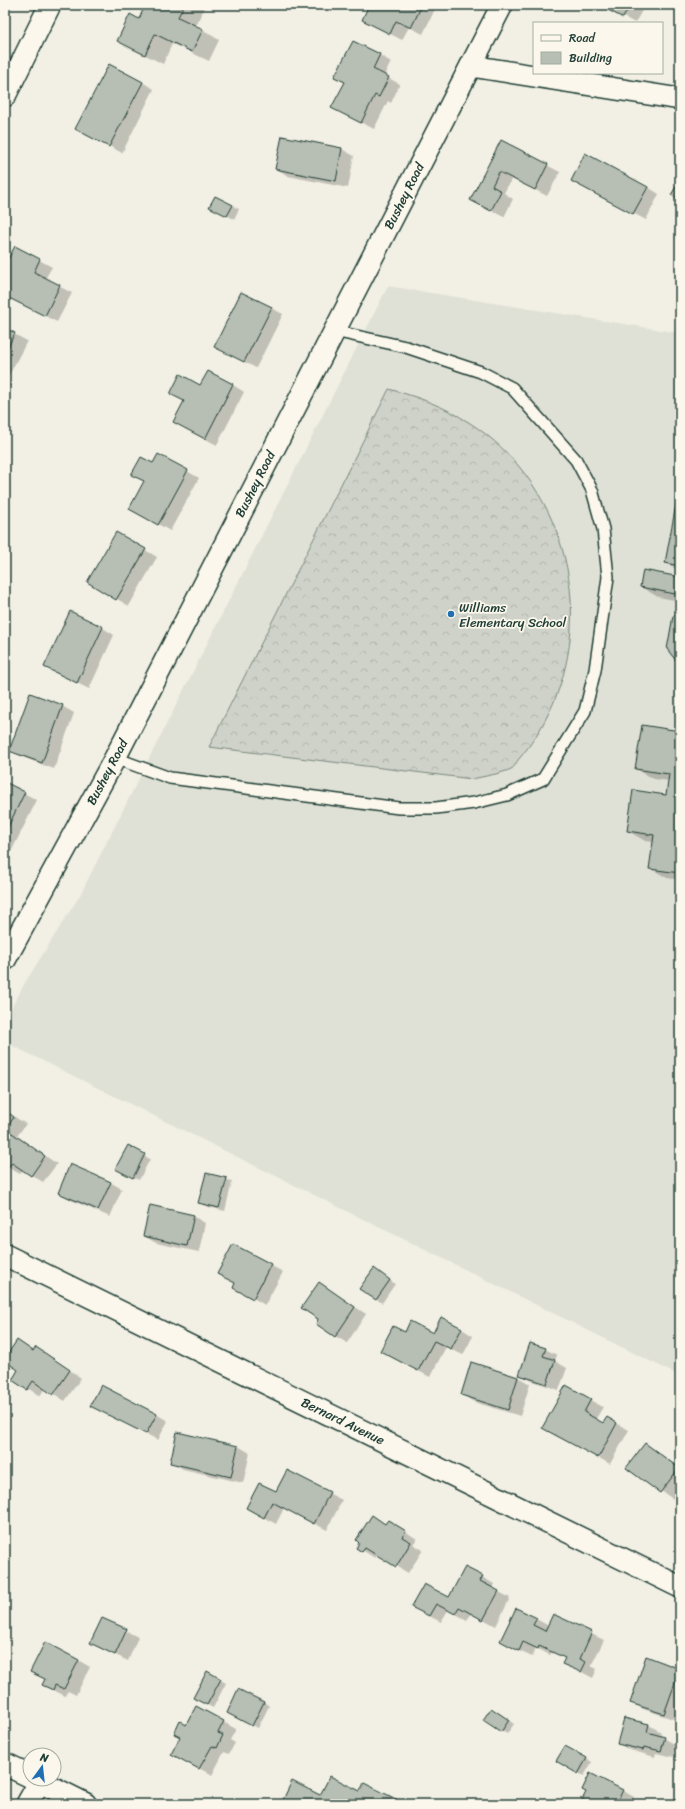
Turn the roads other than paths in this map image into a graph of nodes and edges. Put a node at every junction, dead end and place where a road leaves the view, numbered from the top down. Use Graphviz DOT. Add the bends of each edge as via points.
graph roads {
  1 [pos="50,5"];
  2 [pos="502,5"];
  3 [pos="471,66"];
  4 [pos="5,96"];
  5 [pos="680,99"];
  6 [pos="334,331"];
  7 [pos="115,758"];
  8 [pos="5,960"];
  9 [pos="5,1255"];
  10 [pos="680,1587"];
  11 [pos="5,1764"];
  12 [pos="22,1772"];
  13 [pos="32,1787"];
  14 [pos="51,1787"];
  15 [pos="27,1804"];
  16 [pos="85,1804"];
  1 -- 4 [label="street"];
  2 -- 3 [label="street, Bushey Road"];
  3 -- 5 [label="street"];
  3 -- 6 [label="street, Bushey Road"];
  6 -- 7 [label="street, Bushey Road"];
  6 -- 7 [label="lane" via="406,347 481,372 512,388 576,460 592,490 604,529 608,577 595,670 585,711 542,779 507,795 436,808 399,808 170,778"];
  7 -- 8 [label="street, Bushey Road"];
  9 -- 10 [label="street, Bernard Avenue"];
  11 -- 12 [label="street"];
  13 -- 15 [label="street"];
  14 -- 16 [label="street"];
}
